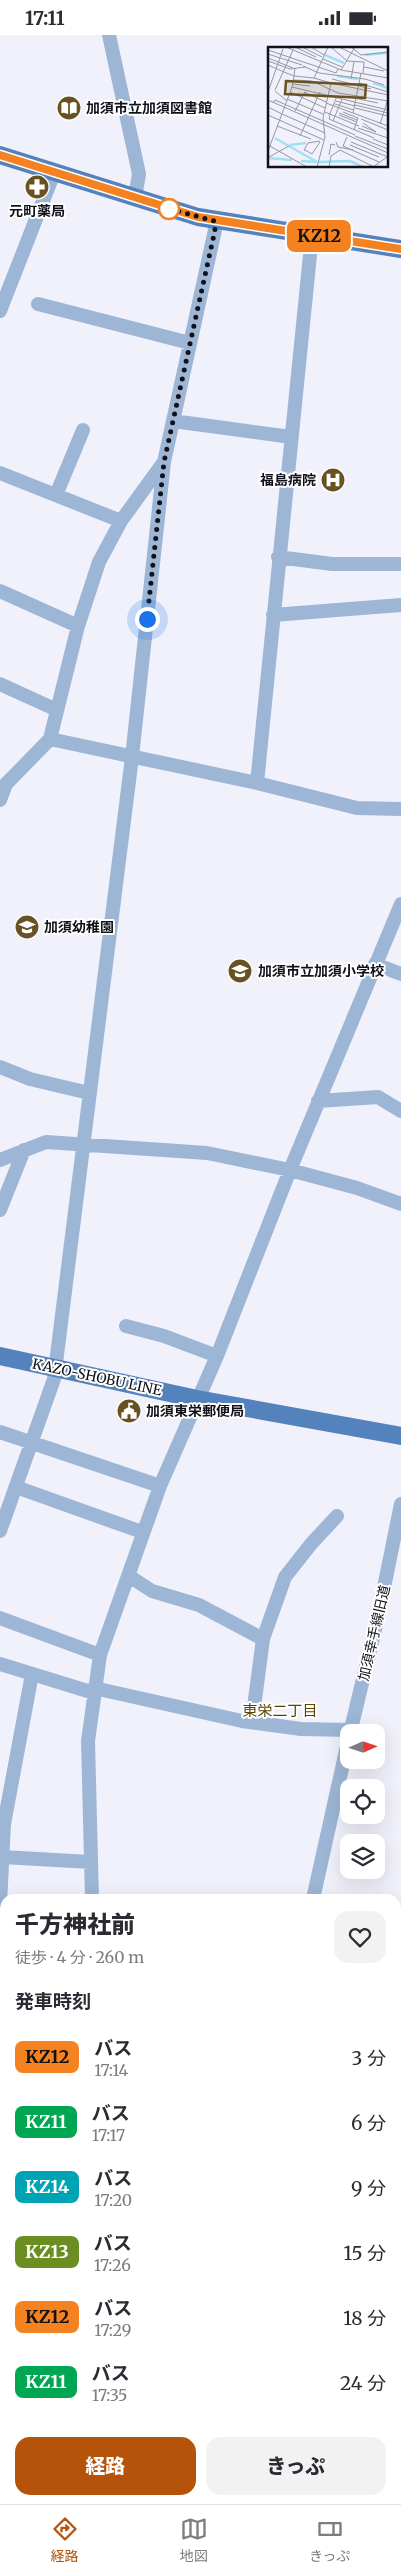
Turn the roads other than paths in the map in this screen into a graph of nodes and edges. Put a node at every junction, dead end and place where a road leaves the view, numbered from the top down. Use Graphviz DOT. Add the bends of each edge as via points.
graph roads {
  1 [pos="109,35"];
  2 [pos="0,155"];
  3 [pos="54,173"];
  4 [pos="136,198"];
  5 [pos="214,221"];
  6 [pos="312,235"];
  7 [pos="401,249"];
  8 [pos="38,304"];
  9 [pos="0,311"];
  10 [pos="190,343"];
  11 [pos="173,421"];
  12 [pos="82,430"];
  13 [pos="291,437"];
  14 [pos="164,462"];
  15 [pos="0,473"];
  16 [pos="56,495"];
  17 [pos="121,521"];
  18 [pos="278,557"];
  19 [pos="401,563"];
  20 [pos="0,591"];
  21 [pos="401,605"];
  22 [pos="273,615"];
  23 [pos="78,626"];
  24 [pos="0,684"];
  25 [pos="57,711"];
  26 [pos="50,739"];
  27 [pos="132,757"];
  28 [pos="257,783"];
  29 [pos="0,800"];
  30 [pos="401,809"];
  31 [pos="401,904"];
  32 [pos="375,964"];
  33 [pos="401,974"];
  34 [pos="0,1067"];
  35 [pos="89,1093"];
  36 [pos="318,1101"];
  37 [pos="401,1111"];
  38 [pos="83,1143"];
  39 [pos="24,1150"];
  40 [pos="0,1159"];
  41 [pos="290,1170"];
  42 [pos="401,1204"];
  43 [pos="0,1211"];
  44 [pos="126,1326"];
  45 [pos="0,1356"];
  46 [pos="217,1357"];
  47 [pos="55,1369"];
  48 [pos="197,1399"];
  49 [pos="0,1432"];
  50 [pos="401,1435"];
  51 [pos="32,1443"];
  52 [pos="16,1487"];
  53 [pos="160,1487"];
  54 [pos="401,1504"];
  55 [pos="337,1516"];
  56 [pos="0,1531"];
  57 [pos="142,1532"];
  58 [pos="129,1576"];
  59 [pos="0,1619"];
  60 [pos="263,1639"];
  61 [pos="100,1655"];
  62 [pos="0,1664"];
  63 [pos="32,1674"];
  64 [pos="94,1691"];
  65 [pos="252,1722"];
  66 [pos="352,1724"];
  67 [pos="340,1732"];
  68 [pos="342,1769"];
  69 [pos="2,1857"];
  70 [pos="91,1862"];
  71 [pos="0,1894"];
  72 [pos="92,1894"];
  73 [pos="314,1894"];
  1 -- 4 [label="street" via="139,174"];
  2 -- 3 [label="main road"];
  3 -- 4 [label="main road"];
  3 -- 9 [label="street"];
  4 -- 5 [label="main road"];
  5 -- 6 [label="main road"];
  5 -- 10 [label="street" via="215,230"];
  6 -- 7 [label="main road"];
  6 -- 13 [label="street"];
  8 -- 10 [label="street"];
  10 -- 11 [label="street"];
  11 -- 13 [label="street"];
  11 -- 14 [label="street"];
  12 -- 16 [label="street"];
  13 -- 18 [label="street"];
  14 -- 17 [label="street"];
  14 -- 27 [label="street"];
  15 -- 16 [label="street"];
  16 -- 17 [label="street"];
  17 -- 23 [label="street" via="99,562"];
  18 -- 19 [label="street" via="332,564"];
  18 -- 22 [label="street"];
  20 -- 23 [label="street"];
  21 -- 22 [label="street"];
  22 -- 28 [label="street"];
  23 -- 25 [label="street"];
  24 -- 25 [label="street"];
  25 -- 26 [label="street"];
  26 -- 27 [label="street"];
  26 -- 29 [label="street" via="6,784"];
  27 -- 28 [label="street"];
  27 -- 35 [label="street"];
  28 -- 30 [label="street" via="357,808"];
  31 -- 32 [label="street"];
  32 -- 33 [label="street"];
  32 -- 36 [label="street"];
  34 -- 35 [label="street" via="30,1079"];
  35 -- 38 [label="street"];
  36 -- 37 [label="street" via="378,1097"];
  36 -- 41 [label="street"];
  38 -- 39 [label="street" via="46,1142"];
  38 -- 41 [label="street" via="207,1153"];
  38 -- 47 [label="street"];
  39 -- 40 [label="street"];
  39 -- 43 [label="street"];
  41 -- 42 [label="street"];
  41 -- 46 [label="street"];
  44 -- 46 [label="street" via="164,1336"];
  45 -- 47 [label="main road, KAZO-SHOBU LINE"];
  46 -- 48 [label="street"];
  47 -- 48 [label="main road, KAZO-SHOBU LINE"];
  47 -- 51 [label="street"];
  48 -- 50 [label="main road, KAZO-SHOBU LINE"];
  48 -- 53 [label="street"];
  49 -- 51 [label="street"];
  51 -- 52 [label="street"];
  51 -- 53 [label="street"];
  52 -- 56 [label="street"];
  52 -- 57 [label="street"];
  53 -- 57 [label="street"];
  54 -- 66 [label="street, 加須幸手線旧道"];
  55 -- 60 [label="street" via="285,1577"];
  57 -- 58 [label="street"];
  58 -- 60 [label="street" via="152,1591 199,1605"];
  58 -- 61 [label="street"];
  59 -- 61 [label="street"];
  60 -- 65 [label="street"];
  61 -- 64 [label="street"];
  62 -- 63 [label="street"];
  63 -- 64 [label="street"];
  63 -- 69 [label="street" via="4,1824"];
  64 -- 65 [label="street"];
  64 -- 70 [label="street" via="88,1741"];
  65 -- 67 [label="street"];
  68 -- 73 [label="street, 加須幸手線旧道"];
  69 -- 70 [label="street"];
  69 -- 71 [label="street"];
  70 -- 72 [label="street"];
}
